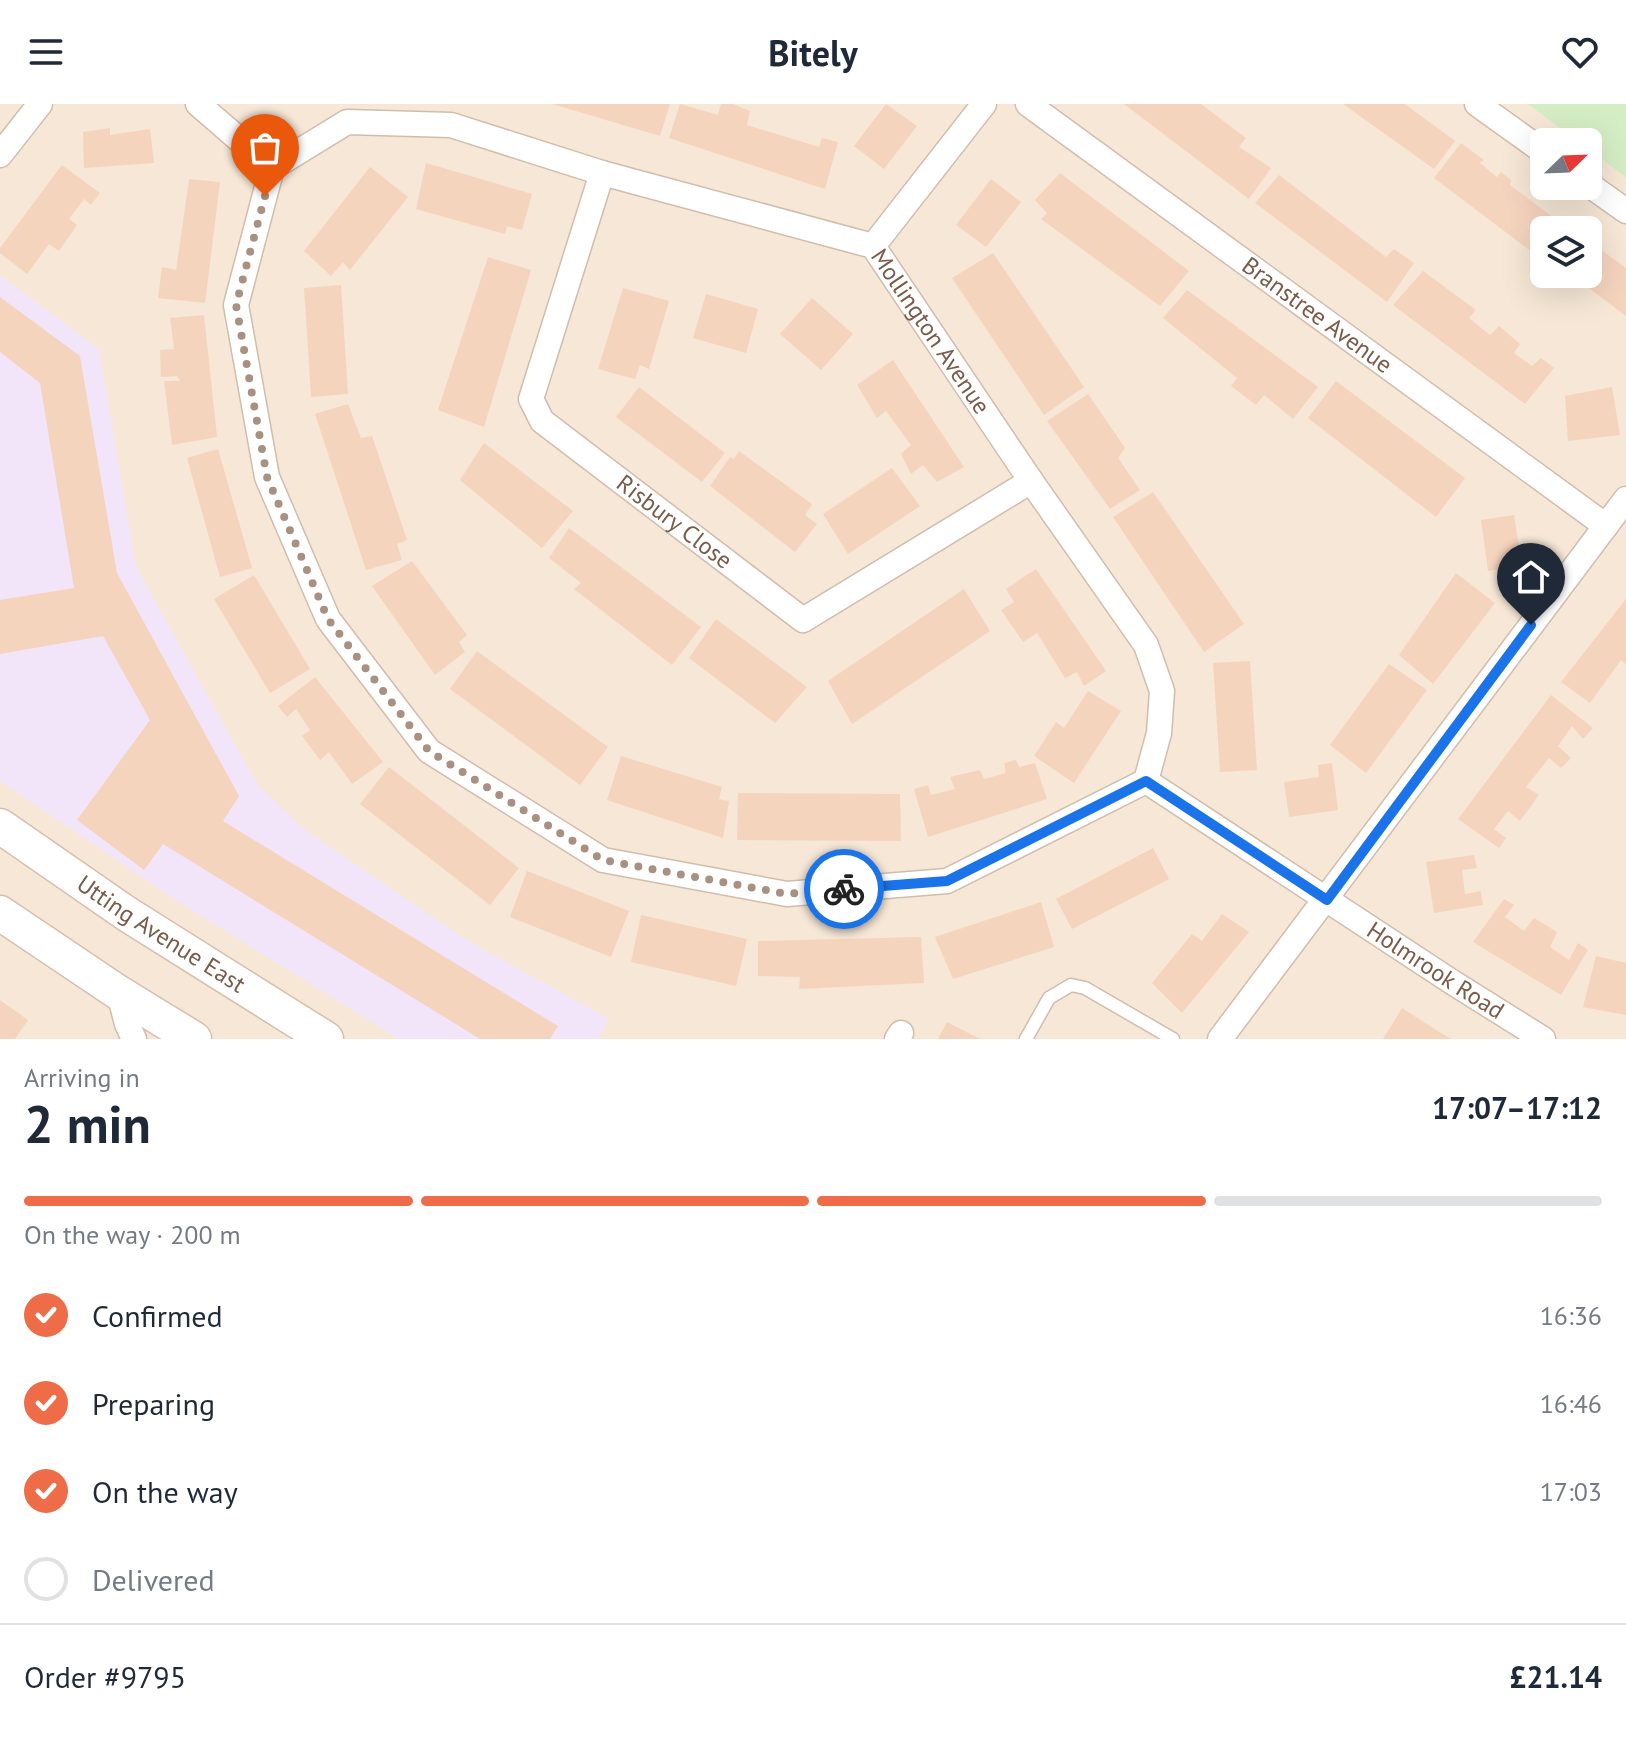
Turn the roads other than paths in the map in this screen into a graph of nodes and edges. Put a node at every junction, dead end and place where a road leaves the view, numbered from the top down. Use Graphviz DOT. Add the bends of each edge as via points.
graph roads {
  1 [pos="40,104"];
  2 [pos="198,104"];
  3 [pos="984,104"];
  4 [pos="1028,104"];
  5 [pos="1477,104"];
  6 [pos="1530,142"];
  7 [pos="0,155"];
  8 [pos="272,168"];
  9 [pos="602,173"];
  10 [pos="1602,194"];
  11 [pos="1626,211"];
  12 [pos="873,246"];
  13 [pos="1031,481"];
  14 [pos="1626,499"];
  15 [pos="1606,526"];
  16 [pos="1146,781"];
  17 [pos="0,826"];
  18 [pos="1327,900"];
  19 [pos="0,913"];
  20 [pos="119,993"];
  21 [pos="134,1039"];
  22 [pos="194,1039"];
  23 [pos="326,1039"];
  24 [pos="1026,1039"];
  25 [pos="1173,1039"];
  26 [pos="1220,1039"];
  27 [pos="1543,1039"];
  1 -- 7 [label="street"];
  2 -- 8 [label="street"];
  3 -- 12 [label="street"];
  4 -- 15 [label="street, Branstree Avenue"];
  5 -- 6 [label="street"];
  8 -- 9 [label="street, Mollington Avenue" via="347,122 451,125"];
  8 -- 16 [label="street" via="236,305 267,477 328,619 429,751 603,860 787,894 947,881"];
  9 -- 12 [label="street, Mollington Avenue"];
  9 -- 13 [label="street, Risbury Close" via="531,399 542,421 803,620"];
  10 -- 11 [label="street"];
  12 -- 13 [label="street, Mollington Avenue"];
  13 -- 16 [label="street, Mollington Avenue" via="1146,645 1162,691 1159,733"];
  14 -- 15 [label="street"];
  15 -- 18 [label="street"];
  16 -- 18 [label="street"];
  17 -- 23 [label="street, Utting Avenue East" via="127,914"];
  18 -- 26 [label="street"];
  18 -- 27 [label="street, Holmrook Road"];
  19 -- 20 [label="street"];
  20 -- 21 [label="street"];
  20 -- 22 [label="street"];
  24 -- 25 [label="lane" via="1049,998 1071,985"];
}
